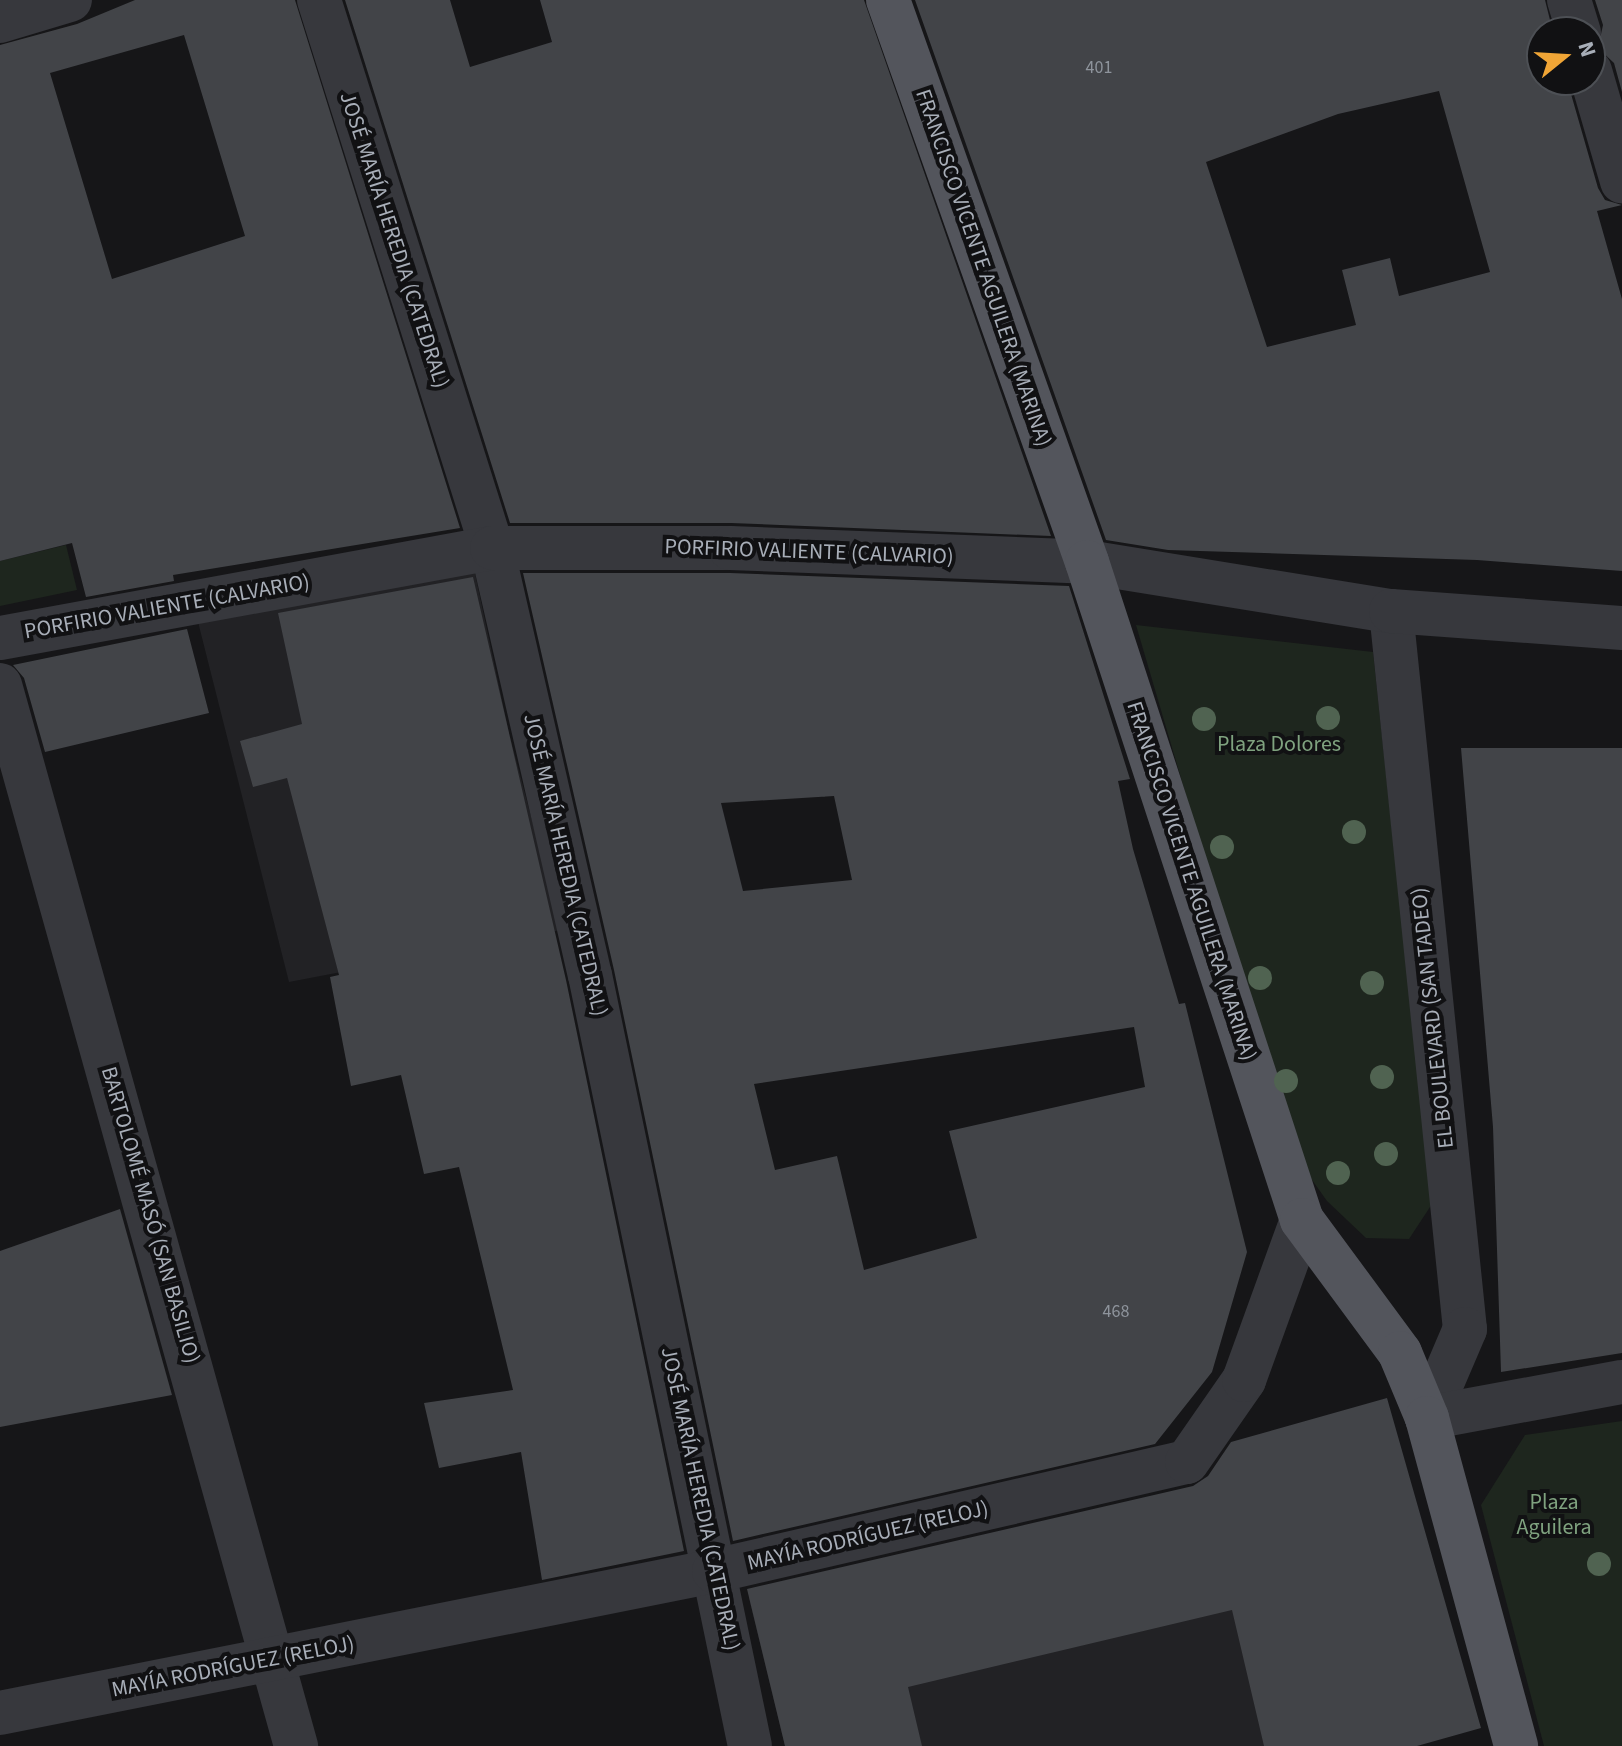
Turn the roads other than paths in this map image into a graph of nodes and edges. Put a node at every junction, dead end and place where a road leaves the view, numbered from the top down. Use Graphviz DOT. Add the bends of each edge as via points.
graph roads {
  1 [pos="70,0"];
  2 [pos="319,0"];
  3 [pos="888,0"];
  4 [pos="0,21"];
  5 [pos="1597,96"];
  6 [pos="1622,181"];
  7 [pos="492,548"];
  8 [pos="1087,562"];
  9 [pos="1391,611"];
  10 [pos="1622,628"];
  11 [pos="0,638"];
  12 [pos="0,685"];
  13 [pos="1302,1220"];
  14 [pos="1622,1382"];
  15 [pos="1427,1418"];
  16 [pos="714,1571"];
  17 [pos="275,1659"];
  18 [pos="0,1713"];
  19 [pos="296,1746"];
  20 [pos="750,1746"];
  21 [pos="1516,1746"];
  1 -- 4 [label="street"];
  2 -- 7 [label="street, JOSÉ MARÍA HEREDIA (CATEDRAL)"];
  3 -- 8 [label="main road, FRANCISCO VICENTE AGUILERA (MARINA)"];
  5 -- 6 [label="street"];
  7 -- 8 [label="street, PORFIRIO VALIENTE (CALVARIO)" via="730,548"];
  7 -- 11 [label="street, PORFIRIO VALIENTE (CALVARIO)"];
  7 -- 16 [label="street, JOSÉ MARÍA HEREDIA (CATEDRAL)" via="594,990"];
  8 -- 9 [label="street, PORFIRIO VALIENTE (CALVARIO)"];
  8 -- 13 [label="main road, FRANCISCO VICENTE AGUILERA (MARINA)"];
  9 -- 10 [label="street, PORFIRIO VALIENTE (CALVARIO)"];
  9 -- 15 [label="street, EL BOULEVARD (SAN TADEO)" via="1465,1329"];
  12 -- 17 [label="street, BARTOLOMÉ MASÓ (SAN BASILIO)"];
  13 -- 15 [label="main road, FRANCISCO VICENTE AGUILERA (MARINA)" via="1400,1353"];
  13 -- 16 [label="street, MAYÍA RODRÍGUEZ (RELOJ)" via="1244,1380 1187,1462"];
  14 -- 15 [label="street"];
  15 -- 21 [label="main road, FRANCISCO VICENTE AGUILERA (MARINA)"];
  16 -- 17 [label="street, MAYÍA RODRÍGUEZ (RELOJ)"];
  16 -- 20 [label="street, JOSÉ MARÍA HEREDIA (CATEDRAL)"];
  17 -- 18 [label="street, MAYÍA RODRÍGUEZ (RELOJ)"];
  17 -- 19 [label="street, BARTOLOMÉ MASÓ (SAN BASILIO)"];
}
